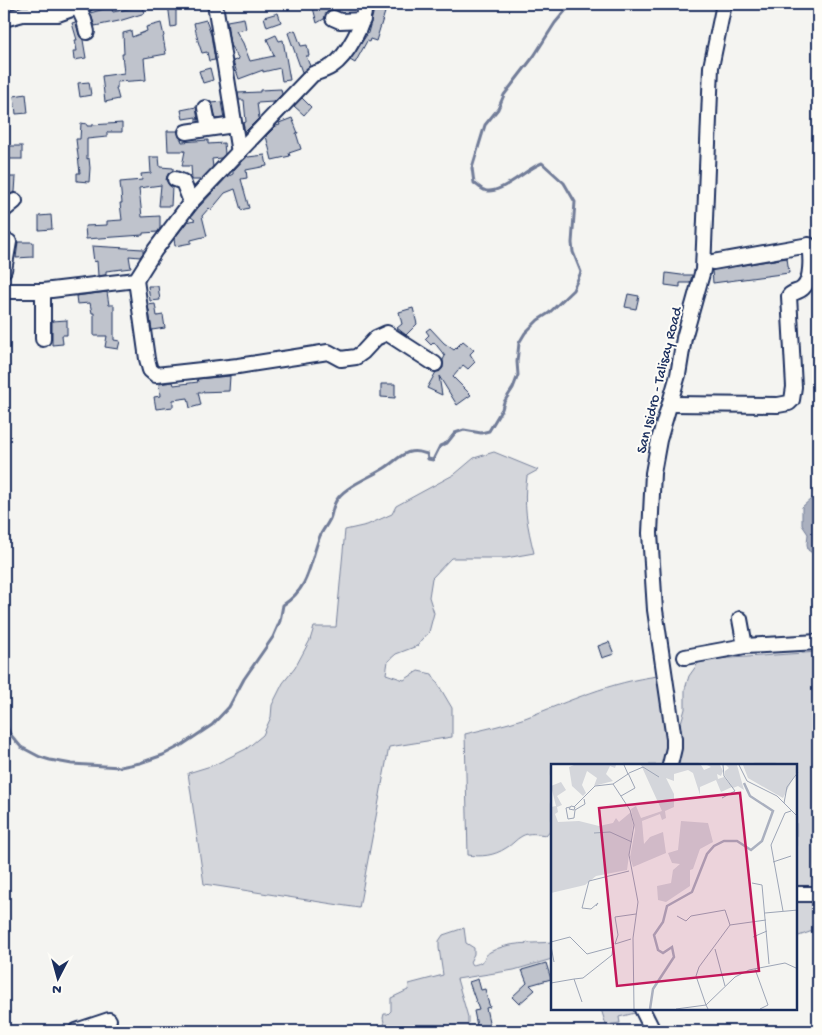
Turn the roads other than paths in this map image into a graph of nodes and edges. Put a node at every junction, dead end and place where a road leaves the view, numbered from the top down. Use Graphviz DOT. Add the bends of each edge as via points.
graph roads {
  1 [pos="215,4"];
  2 [pos="364,4"];
  3 [pos="724,4"];
  4 [pos="82,5"];
  5 [pos="22,9"];
  6 [pos="333,18"];
  7 [pos="4,19"];
  8 [pos="363,20"];
  9 [pos="87,32"];
  10 [pos="205,108"];
  11 [pos="232,125"];
  12 [pos="209,128"];
  13 [pos="186,132"];
  14 [pos="223,138"];
  15 [pos="238,153"];
  16 [pos="175,179"];
  17 [pos="15,201"];
  18 [pos="191,202"];
  19 [pos="4,210"];
  20 [pos="814,240"];
  21 [pos="9,242"];
  22 [pos="714,262"];
  23 [pos="4,270"];
  24 [pos="136,280"];
  25 [pos="4,291"];
  26 [pos="43,292"];
  27 [pos="43,339"];
  28 [pos="435,364"];
  29 [pos="670,404"];
  30 [pos="740,619"];
  31 [pos="818,642"];
  32 [pos="745,646"];
  33 [pos="661,659"];
  34 [pos="670,764"];
  35 [pos="797,894"];
  36 [pos="818,894"];
  37 [pos="642,1010"];
  38 [pos="109,1020"];
  39 [pos="76,1031"];
  40 [pos="653,1031"];
  1 -- 11 [label="street"];
  2 -- 8 [label="street"];
  3 -- 29 [label="street, San Isidro - Talisay Road" via="711,67 704,261"];
  4 -- 5 [label="street" via="58,14"];
  4 -- 9 [label="street"];
  5 -- 7 [label="street"];
  6 -- 8 [label="street" via="340,21"];
  8 -- 15 [label="street" via="341,59 313,74"];
  10 -- 12 [label="street"];
  11 -- 12 [label="street"];
  11 -- 14 [label="street"];
  11 -- 15 [label="street"];
  12 -- 13 [label="street"];
  15 -- 18 [label="street"];
  16 -- 18 [label="street" via="183,182"];
  17 -- 19 [label="street"];
  18 -- 24 [label="street"];
  20 -- 22 [label="street"];
  20 -- 29 [label="street" via="807,283 789,296 794,387 791,402 774,405"];
  21 -- 23 [label="street"];
  24 -- 26 [label="street"];
  24 -- 28 [label="street" via="147,359 150,370 156,375 328,352 341,359 356,357 376,338 388,333"];
  25 -- 26 [label="street"];
  26 -- 27 [label="street"];
  29 -- 33 [label="street, San Isidro - Talisay Road" via="654,465 650,533"];
  30 -- 32 [label="street"];
  31 -- 32 [label="street"];
  32 -- 33 [label="street"];
  33 -- 34 [label="street, San Isidro - Talisay Road" via="674,739"];
  35 -- 36 [label="street"];
  37 -- 40 [label="street"];
  38 -- 39 [label="street"];
}
